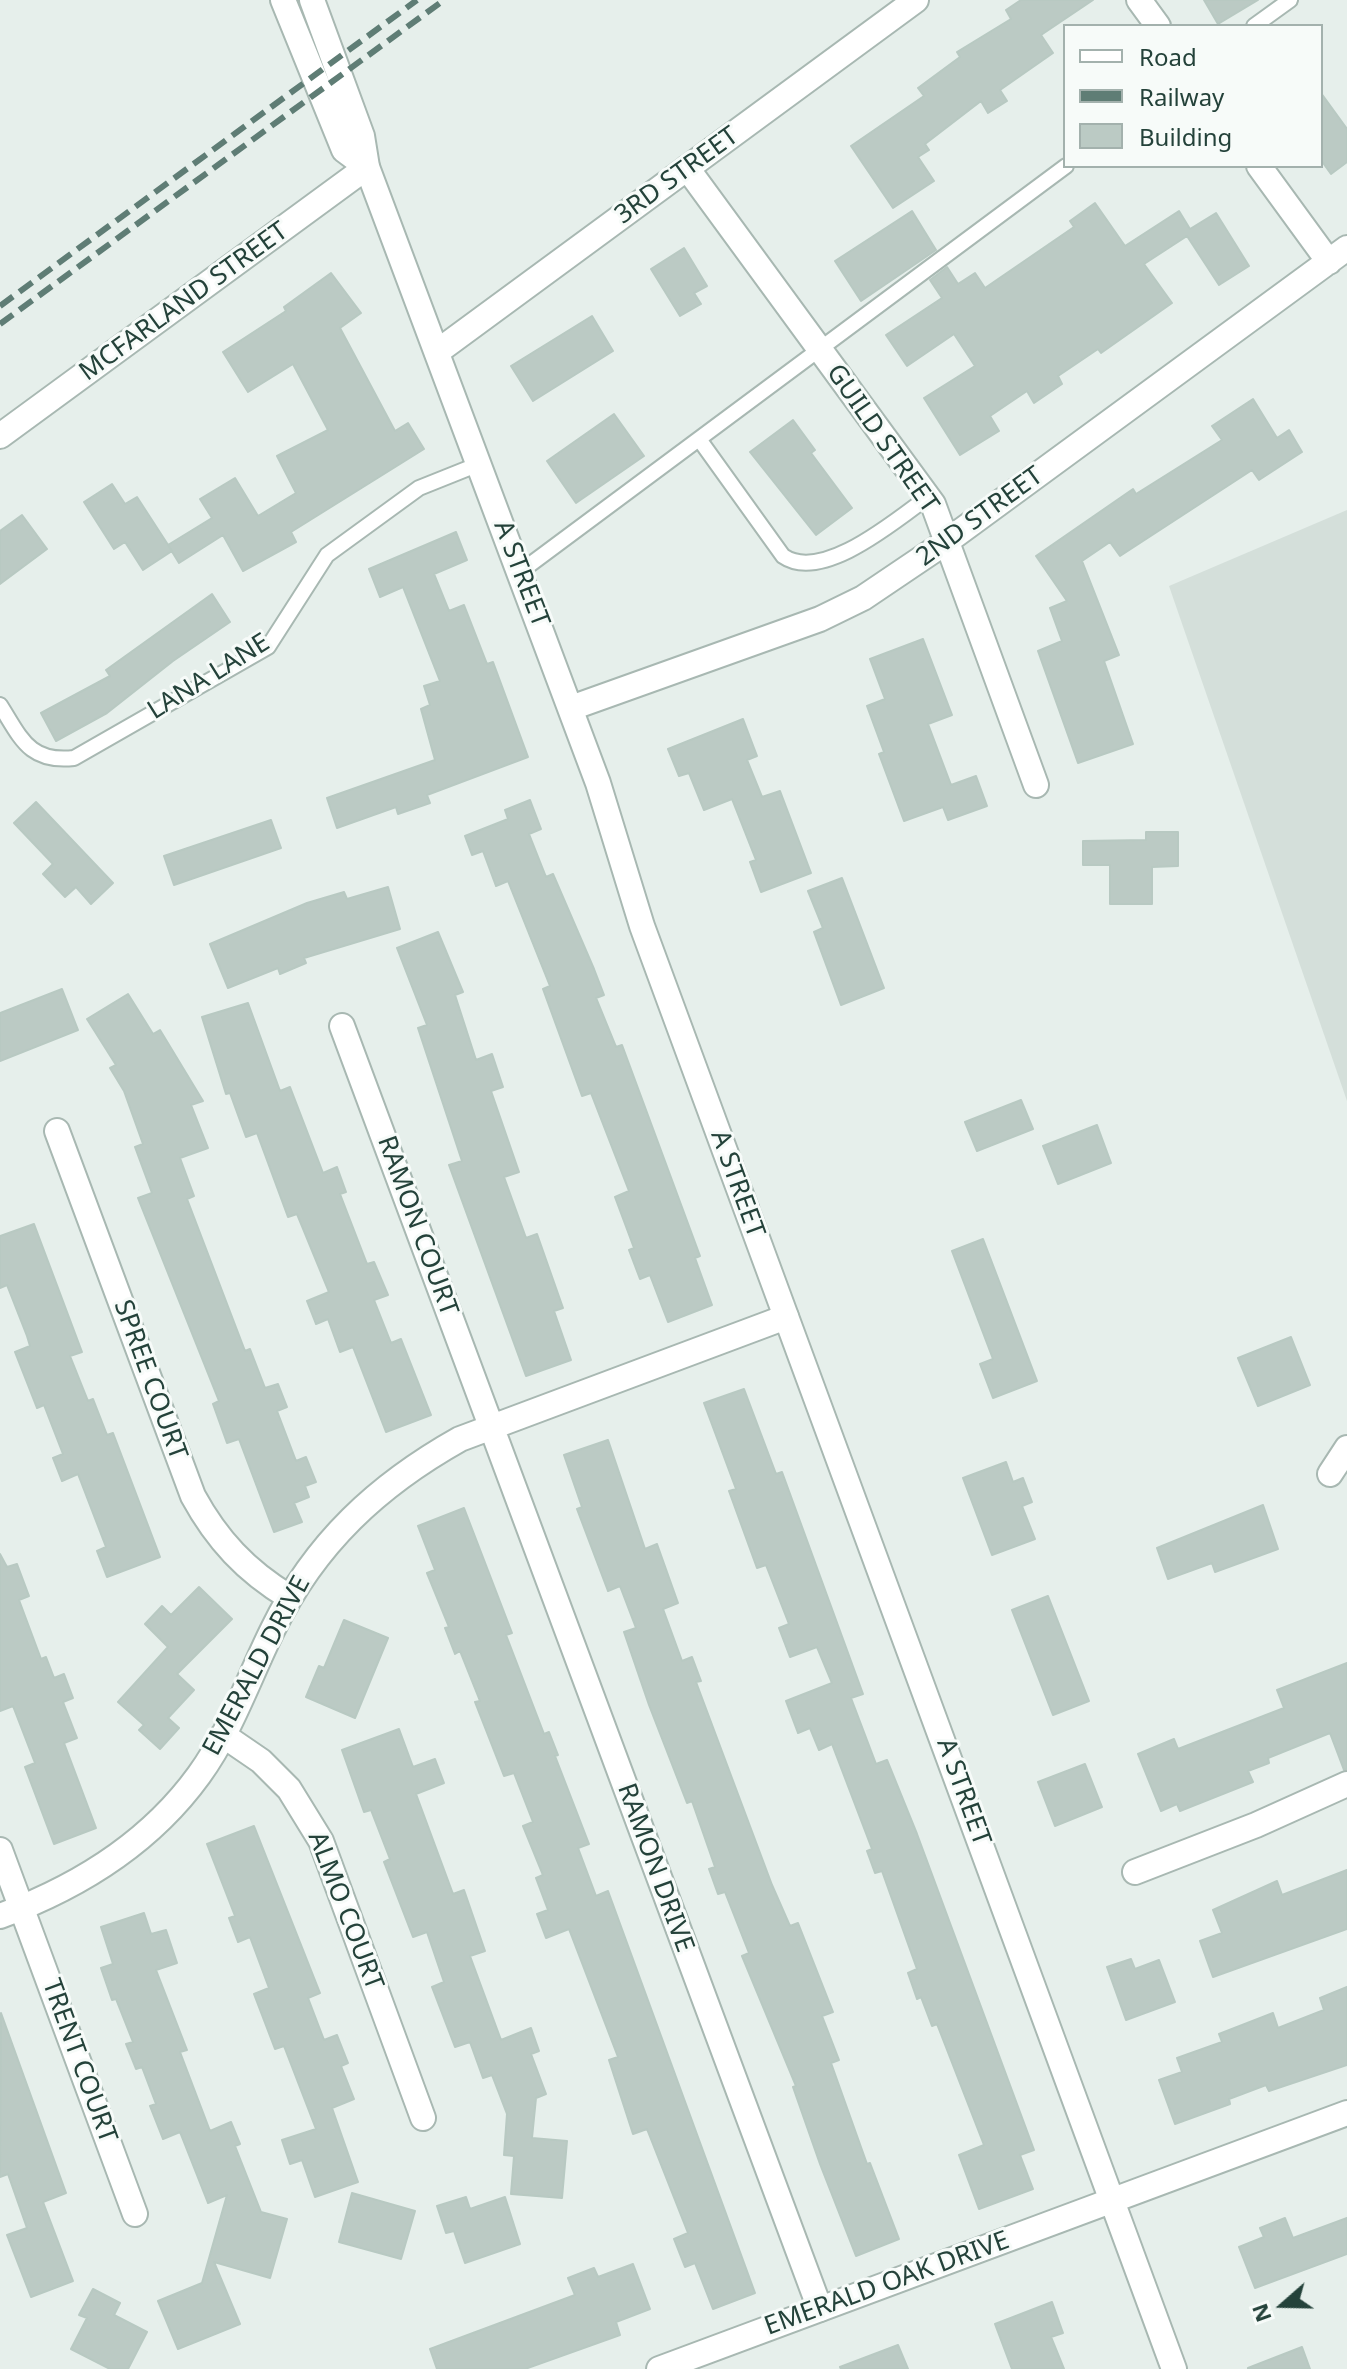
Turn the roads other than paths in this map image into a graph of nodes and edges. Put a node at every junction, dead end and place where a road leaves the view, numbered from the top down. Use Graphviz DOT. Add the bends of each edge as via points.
graph roads {
  1 [pos="283,0"];
  2 [pos="312,0"];
  3 [pos="916,0"];
  4 [pos="1139,0"];
  5 [pos="1290,0"];
  6 [pos="1157,24"];
  7 [pos="1257,24"];
  8 [pos="367,167"];
  9 [pos="687,168"];
  10 [pos="1063,168"];
  11 [pos="1261,168"];
  12 [pos="1338,255"];
  13 [pos="819,349"];
  14 [pos="437,352"];
  15 [pos="0,436"];
  16 [pos="699,439"];
  17 [pos="479,464"];
  18 [pos="928,497"];
  19 [pos="946,542"];
  20 [pos="520,572"];
  21 [pos="0,705"];
  22 [pos="571,708"];
  23 [pos="1036,785"];
  24 [pos="342,1026"];
  25 [pos="57,1131"];
  26 [pos="786,1317"];
  27 [pos="491,1426"];
  28 [pos="1347,1448"];
  29 [pos="1330,1474"];
  30 [pos="289,1597"];
  31 [pos="223,1735"];
  32 [pos="1347,1784"];
  33 [pos="0,1850"];
  34 [pos="1135,1872"];
  35 [pos="11,1912"];
  36 [pos="1347,2113"];
  37 [pos="423,2118"];
  38 [pos="1114,2200"];
  39 [pos="135,2214"];
  40 [pos="820,2309"];
  41 [pos="659,2369"];
  42 [pos="1174,2369"];
  1 -- 8 [label="street, A STREET" via="344,150"];
  2 -- 8 [label="street, A STREET" via="362,136"];
  3 -- 9 [label="street, 3RD STREET"];
  4 -- 6 [label="street"];
  5 -- 7 [label="lane"];
  8 -- 14 [label="street, A STREET"];
  8 -- 15 [label="street, MCFARLAND STREET"];
  9 -- 13 [label="street, GUILD STREET"];
  9 -- 14 [label="street, 3RD STREET"];
  10 -- 13 [label="lane"];
  11 -- 12 [label="street"];
  12 -- 19 [label="street, 2ND STREET"];
  13 -- 16 [label="lane"];
  13 -- 18 [label="street, GUILD STREET"];
  14 -- 17 [label="street, A STREET"];
  16 -- 18 [label="lane" via="783,556 795,564 812,564 868,540"];
  16 -- 20 [label="lane"];
  17 -- 20 [label="street, A STREET"];
  17 -- 21 [label="lane, LANA LANE" via="419,488 327,555 268,647 74,758 58,760 34,752"];
  18 -- 19 [label="street, GUILD STREET"];
  19 -- 22 [label="street, 2ND STREET" via="863,598 820,619"];
  19 -- 23 [label="street, GUILD STREET"];
  20 -- 22 [label="street, A STREET"];
  22 -- 26 [label="street, A STREET" via="642,926"];
  24 -- 27 [label="street, RAMON COURT"];
  25 -- 30 [label="street, SPREE COURT" via="193,1496 235,1558"];
  26 -- 27 [label="street, EMERALD DRIVE"];
  26 -- 38 [label="street, A STREET"];
  27 -- 30 [label="street, EMERALD DRIVE" via="413,1465 375,1494 314,1558"];
  27 -- 40 [label="street, RAMON DRIVE"];
  28 -- 29 [label="street"];
  30 -- 31 [label="street, EMERALD DRIVE"];
  31 -- 35 [label="street, EMERALD DRIVE" via="171,1809 133,1845 62,1891"];
  31 -- 37 [label="street, ALMO COURT" via="289,1789 321,1841"];
  32 -- 34 [label="street"];
  33 -- 35 [label="street, TRENT COURT"];
  35 -- 39 [label="street, TRENT COURT"];
  36 -- 38 [label="street, EMERALD OAK DRIVE"];
  38 -- 40 [label="street, EMERALD OAK DRIVE"];
  38 -- 42 [label="street, A STREET"];
  40 -- 41 [label="street, EMERALD OAK DRIVE"];
}
